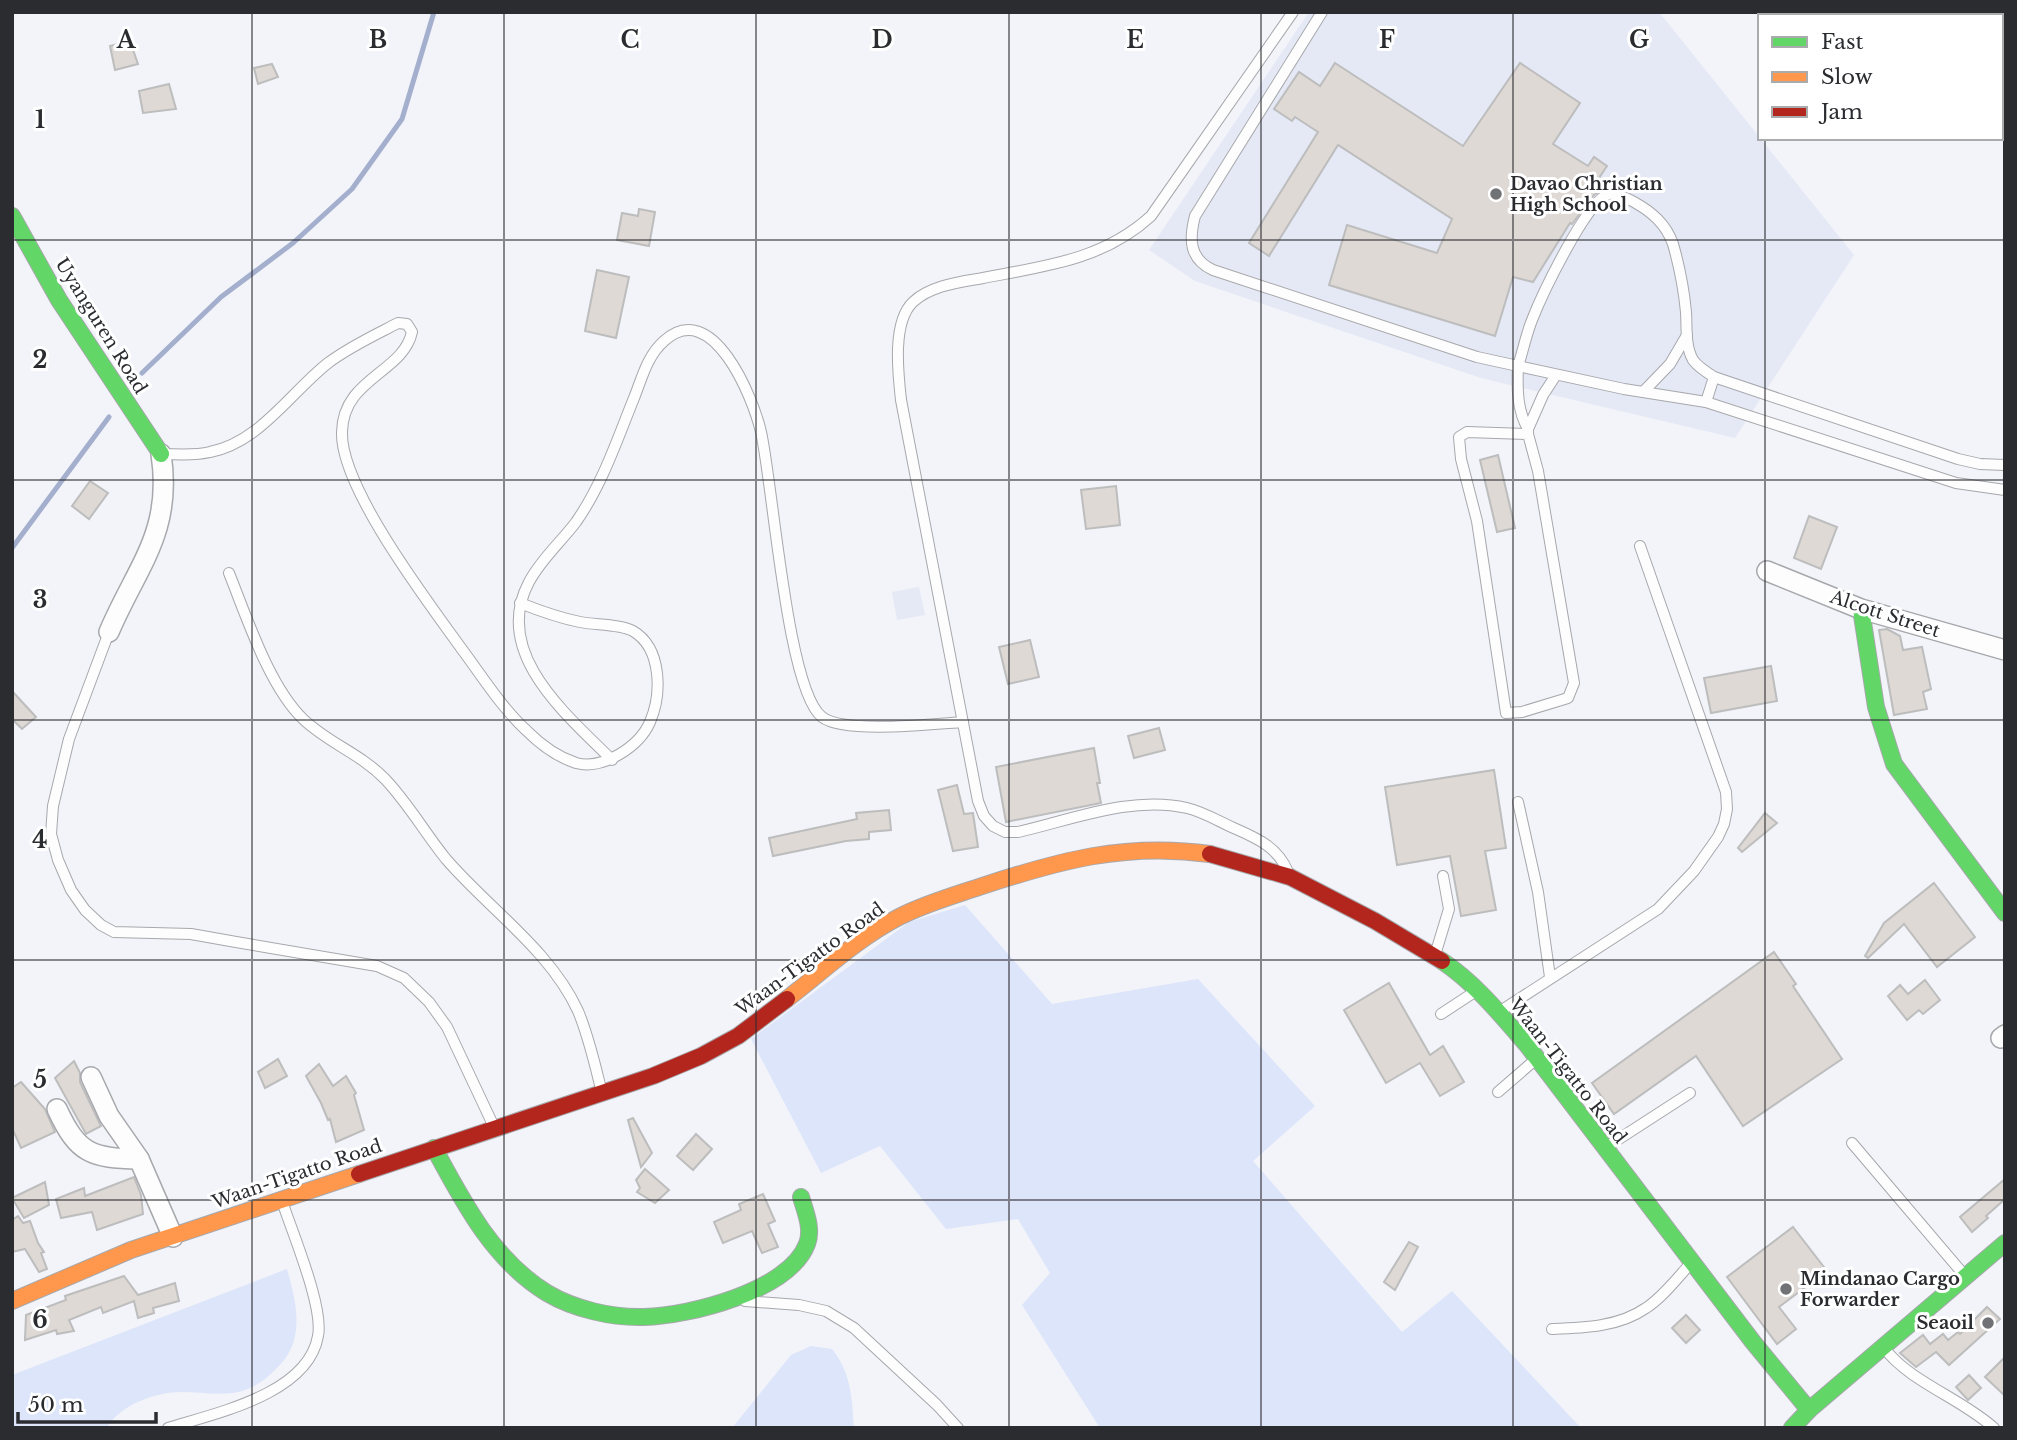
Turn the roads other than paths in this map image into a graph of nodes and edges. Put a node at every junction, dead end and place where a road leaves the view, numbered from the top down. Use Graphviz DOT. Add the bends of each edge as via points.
graph roads {
  1 [pos="1293,12"];
  2 [pos="1322,12"];
  3 [pos="12,216"];
  4 [pos="1687,335"];
  5 [pos="1518,366"];
  6 [pos="1556,375"];
  7 [pos="1714,377"];
  8 [pos="1643,392"];
  9 [pos="1706,402"];
  10 [pos="1528,431"];
  11 [pos="161,454"];
  12 [pos="2005,465"];
  13 [pos="2005,490"];
  14 [pos="1640,547"];
  15 [pos="1767,571"];
  16 [pos="229,573"];
  17 [pos="520,603"];
  18 [pos="1861,609"];
  19 [pos="109,632"];
  20 [pos="2005,650"];
  21 [pos="962,722"];
  22 [pos="612,760"];
  23 [pos="1518,803"];
  24 [pos="1443,876"];
  25 [pos="1290,877"];
  26 [pos="2005,913"];
  27 [pos="1434,956"];
  28 [pos="1550,977"];
  29 [pos="1476,991"];
  30 [pos="1499,1012"];
  31 [pos="1441,1014"];
  32 [pos="1536,1058"];
  33 [pos="91,1077"];
  34 [pos="1498,1092"];
  35 [pos="1690,1093"];
  36 [pos="602,1094"];
  37 [pos="57,1109"];
  38 [pos="495,1129"];
  39 [pos="1852,1143"];
  40 [pos="434,1148"];
  41 [pos="1605,1148"];
  42 [pos="139,1159"];
  43 [pos="801,1197"];
  44 [pos="281,1199"];
  45 [pos="173,1237"];
  46 [pos="2005,1243"];
  47 [pos="1692,1262"];
  48 [pos="1965,1276"];
  49 [pos="729,1300"];
  50 [pos="12,1301"];
  51 [pos="1552,1329"];
  52 [pos="1884,1347"];
  53 [pos="1809,1410"];
  54 [pos="169,1428"];
  55 [pos="958,1428"];
  56 [pos="1792,1428"];
  57 [pos="1994,1428"];
  1 -- 21 [label="lane" via="1151,216 1133,233 1069,261 927,292 912,303 902,324 897,349 899,389"];
  2 -- 5 [label="lane" via="1195,216 1191,246 1196,257 1213,270 1477,357"];
  3 -- 11 [label="street, Uyanguren Road" via="60,300"];
  4 -- 5 [label="lane" via="1675,254 1665,228 1640,205 1610,194 1597,201 1578,228 1531,322"];
  4 -- 7 [label="lane" via="1693,360"];
  4 -- 8 [label="lane" via="1670,364"];
  5 -- 6 [label="lane"];
  5 -- 10 [label="lane" via="1521,417"];
  6 -- 8 [label="lane"];
  6 -- 10 [label="lane"];
  7 -- 9 [label="lane"];
  7 -- 12 [label="lane" via="1958,460"];
  8 -- 9 [label="lane"];
  9 -- 13 [label="lane" via="1956,482"];
  10 -- 10 [label="lane" via="1467,432 1459,437 1477,521 1506,713 1568,698 1574,683"];
  11 -- 19 [label="street" via="164,499 157,531"];
  11 -- 22 [label="lane" via="208,453 240,440 327,364 398,323 407,324 412,331 410,343 358,390 345,412 341,433 347,462 363,499 430,606 527,732 577,763"];
  14 -- 28 [label="lane" via="1726,792 1724,824 1694,872 1658,909"];
  15 -- 18 [label="street, Alcott Street"];
  16 -- 36 [label="lane" via="257,643 303,719 386,779 445,858 562,984 577,1010"];
  17 -- 21 [label="lane" via="529,581 584,509 648,360 665,340 694,331 725,352 754,407 801,678 815,710 834,723 853,726"];
  17 -- 22 [label="lane" via="522,648 536,678"];
  17 -- 22 [label="lane" via="583,623 631,629 647,644 657,669 657,694 649,724"];
  18 -- 20 [label="street, Alcott Street"];
  18 -- 26 [label="street" via="1871,690 1894,764"];
  19 -- 38 [label="lane" via="69,740 52,815 51,834 58,860 85,910 114,932 191,934 377,966 404,978 447,1027"];
  21 -- 25 [label="lane" via="978,801 984,816 1005,832 1106,810 1170,805 1257,838 1273,849"];
  23 -- 28 [label="lane" via="1538,892"];
  24 -- 27 [label="lane" via="1449,909"];
  25 -- 27 [label="street, Waan-Tigatto Road"];
  25 -- 36 [label="street, Waan-Tigatto Road" via="1218,856 1175,851 1097,854 1043,866 900,916 738,1036 677,1066"];
  27 -- 29 [label="street, Waan-Tigatto Road"];
  28 -- 30 [label="lane"];
  29 -- 30 [label="street, Waan-Tigatto Road"];
  29 -- 31 [label="lane"];
  30 -- 32 [label="street, Waan-Tigatto Road"];
  32 -- 34 [label="lane"];
  32 -- 41 [label="street, Waan-Tigatto Road"];
  33 -- 42 [label="street" via="109,1116"];
  35 -- 41 [label="lane"];
  36 -- 38 [label="street, Waan-Tigatto Road"];
  37 -- 42 [label="street" via="74,1140 88,1152"];
  38 -- 40 [label="street, Waan-Tigatto Road"];
  39 -- 48 [label="lane"];
  40 -- 44 [label="street, Waan-Tigatto Road"];
  40 -- 49 [label="street" via="466,1208 492,1244 548,1294 586,1308 646,1317"];
  41 -- 47 [label="street, Waan-Tigatto Road"];
  42 -- 45 [label="street"];
  43 -- 49 [label="street" via="808,1225 802,1256 784,1272"];
  44 -- 45 [label="street, Waan-Tigatto Road"];
  44 -- 54 [label="lane" via="315,1299 319,1335 307,1363 273,1391"];
  45 -- 50 [label="street, Waan-Tigatto Road"];
  46 -- 48 [label="street"];
  47 -- 51 [label="lane" via="1647,1308 1635,1314 1599,1326"];
  47 -- 53 [label="street, Waan-Tigatto Road"];
  48 -- 52 [label="street"];
  49 -- 55 [label="lane" via="826,1311 854,1328"];
  52 -- 53 [label="street"];
  52 -- 57 [label="lane" via="1895,1363"];
  53 -- 56 [label="street"];
}
